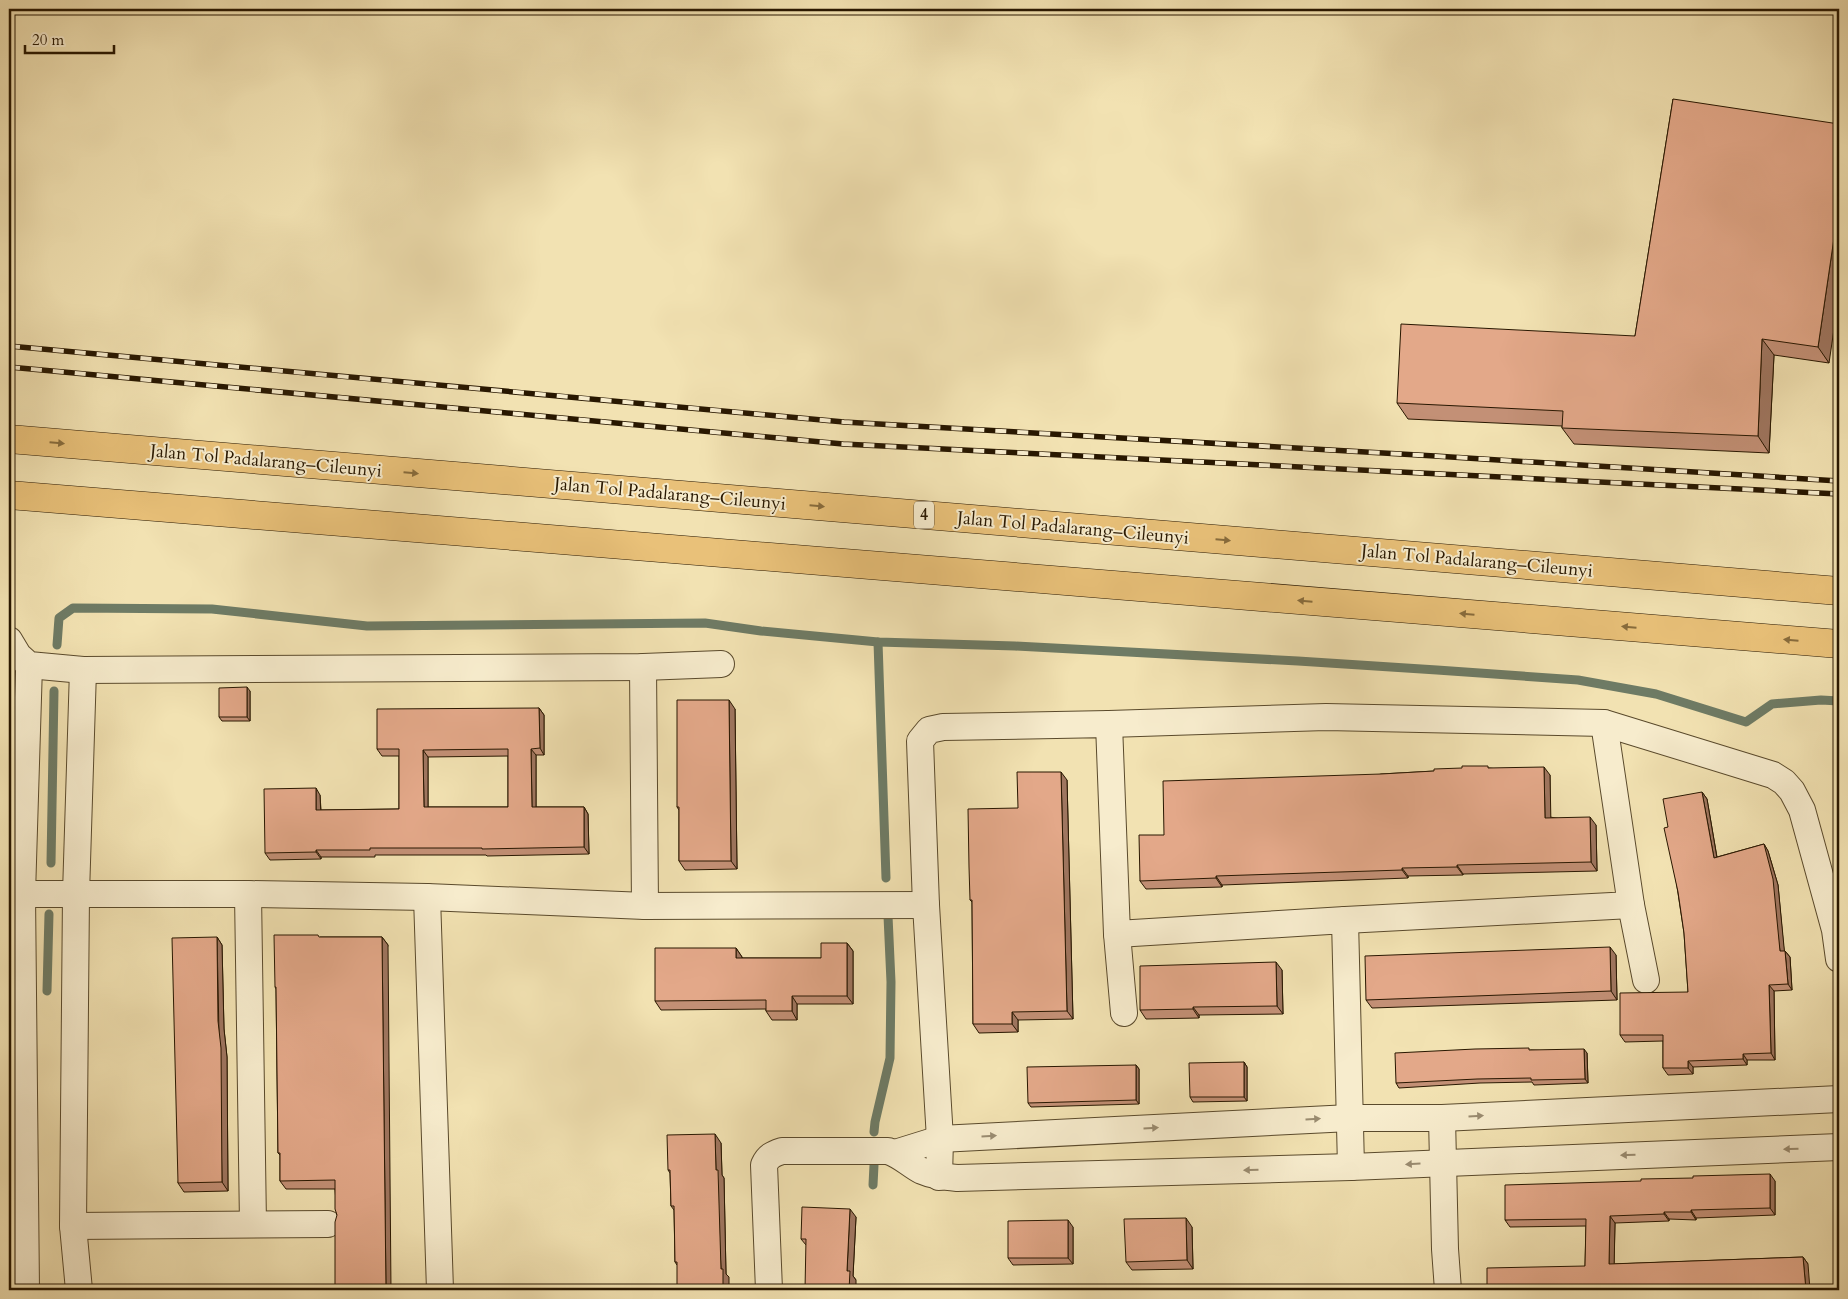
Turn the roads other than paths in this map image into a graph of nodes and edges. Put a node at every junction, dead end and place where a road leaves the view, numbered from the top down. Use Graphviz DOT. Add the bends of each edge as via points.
graph roads {
  1 [pos="9,439"];
  2 [pos="9,495"];
  3 [pos="1839,591"];
  4 [pos="9,640"];
  5 [pos="1839,644"];
  6 [pos="721,664"];
  7 [pos="29,665"];
  8 [pos="643,667"];
  9 [pos="83,670"];
  10 [pos="1109,724"];
  11 [pos="1604,724"];
  12 [pos="22,894"];
  13 [pos="76,894"];
  14 [pos="248,894"];
  15 [pos="427,897"];
  16 [pos="926,905"];
  17 [pos="645,906"];
  18 [pos="1631,906"];
  19 [pos="1345,920"];
  20 [pos="1117,934"];
  21 [pos="1839,959"];
  22 [pos="1646,980"];
  23 [pos="1124,1014"];
  24 [pos="1839,1099"];
  25 [pos="1350,1118"];
  26 [pos="1442,1118"];
  27 [pos="940,1139"];
  28 [pos="1839,1147"];
  29 [pos="895,1153"];
  30 [pos="1444,1163"];
  31 [pos="1351,1167"];
  32 [pos="939,1176"];
  33 [pos="17,1200"];
  34 [pos="254,1224"];
  35 [pos="328,1224"];
  36 [pos="73,1226"];
  37 [pos="26,1290"];
  38 [pos="79,1290"];
  39 [pos="440,1290"];
  40 [pos="768,1290"];
  41 [pos="1448,1290"];
  1 -- 3 [label="highway, Jalan Tol Padalarang–Cileunyi / 4, one-way"];
  5 -- 2 [label="highway, one-way"];
  4 -- 7 [label="street"];
  6 -- 8 [label="street"];
  7 -- 9 [label="street"];
  7 -- 12 [label="street"];
  8 -- 9 [label="street"];
  8 -- 17 [label="street"];
  9 -- 13 [label="street"];
  10 -- 11 [label="street" via="1326,717"];
  10 -- 16 [label="street" via="943,727 929,730 920,741"];
  10 -- 20 [label="street"];
  11 -- 18 [label="street"];
  11 -- 21 [label="street" via="1774,775 1784,782 1802,810 1835,930"];
  12 -- 13 [label="street"];
  12 -- 33 [label="street"];
  13 -- 14 [label="street"];
  13 -- 36 [label="street"];
  14 -- 15 [label="street"];
  14 -- 34 [label="street"];
  15 -- 17 [label="street"];
  15 -- 39 [label="street"];
  16 -- 17 [label="street"];
  16 -- 27 [label="street"];
  18 -- 19 [label="street"];
  18 -- 22 [label="street"];
  19 -- 20 [label="street"];
  19 -- 25 [label="street"];
  20 -- 23 [label="street"];
  26 -- 24 [label="street, one-way"];
  25 -- 26 [label="street"];
  27 -- 25 [label="street, one-way"];
  25 -- 31 [label="street"];
  26 -- 30 [label="street"];
  27 -- 29 [label="street"];
  27 -- 32 [label="street"];
  28 -- 30 [label="street, one-way"];
  29 -- 32 [label="street" via="921,1170"];
  29 -- 40 [label="street" via="782,1151 767,1158 764,1165"];
  30 -- 31 [label="street, one-way"];
  30 -- 41 [label="street"];
  31 -- 32 [label="street, one-way"];
  33 -- 37 [label="street"];
  34 -- 35 [label="street"];
  34 -- 36 [label="street"];
  36 -- 38 [label="street"];
}
